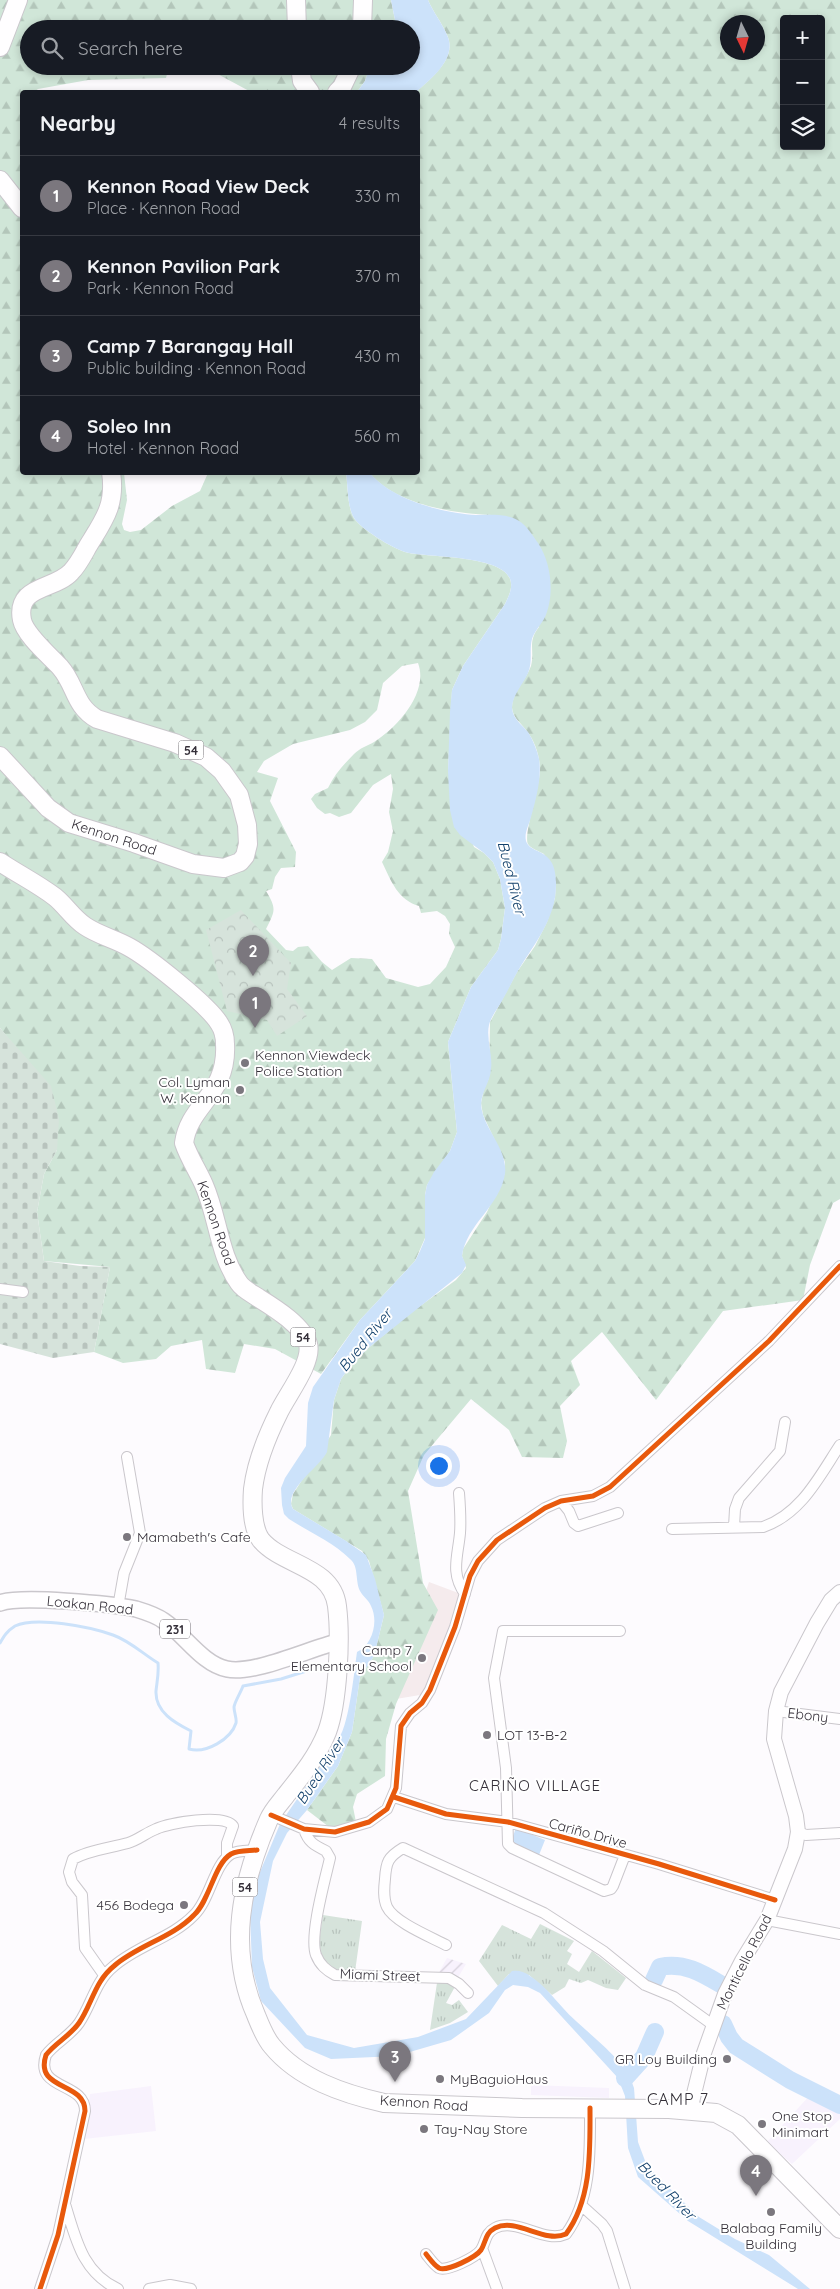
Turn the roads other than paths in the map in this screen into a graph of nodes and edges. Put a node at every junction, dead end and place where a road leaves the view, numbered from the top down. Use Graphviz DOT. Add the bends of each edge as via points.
graph roads {
  1 [pos="18,0"];
  2 [pos="296,0"];
  3 [pos="363,0"];
  4 [pos="297,20"];
  5 [pos="362,20"];
  6 [pos="0,47"];
  7 [pos="301,75"];
  8 [pos="348,75"];
  9 [pos="309,90"];
  10 [pos="340,90"];
  11 [pos="0,180"];
  12 [pos="20,205"];
  13 [pos="111,475"];
  14 [pos="0,756"];
  15 [pos="0,862"];
  16 [pos="840,1266"];
  17 [pos="0,1289"];
  18 [pos="23,1292"];
  19 [pos="785,1422"];
  20 [pos="840,1445"];
  21 [pos="127,1457"];
  22 [pos="460,1493"];
  23 [pos="561,1501"];
  24 [pos="618,1513"];
  25 [pos="734,1527"];
  26 [pos="672,1530"];
  27 [pos="839,1591"];
  28 [pos="465,1594"];
  29 [pos="0,1603"];
  30 [pos="118,1607"];
  31 [pos="620,1631"];
  32 [pos="337,1650"];
  33 [pos="776,1712"];
  34 [pos="840,1719"];
  35 [pos="394,1797"];
  36 [pos="274,1817"];
  37 [pos="508,1822"];
  38 [pos="300,1827"];
  39 [pos="798,1832"];
  40 [pos="840,1833"];
  41 [pos="258,1850"];
  42 [pos="626,1855"];
  43 [pos="227,1857"];
  44 [pos="775,1900"];
  45 [pos="767,1920"];
  46 [pos="840,1934"];
  47 [pos="446,1945"];
  48 [pos="104,1975"];
  49 [pos="468,1993"];
  50 [pos="713,2025"];
  51 [pos="594,2108"];
  52 [pos="690,2110"];
  53 [pos="65,2203"];
  54 [pos="581,2205"];
  55 [pos="840,2229"];
  56 [pos="482,2248"];
  57 [pos="426,2254"];
  58 [pos="40,2289"];
  59 [pos="118,2289"];
  60 [pos="149,2289"];
  61 [pos="191,2289"];
  62 [pos="497,2289"];
  63 [pos="625,2289"];
  1 -- 6 [label="highway"];
  2 -- 4 [label="highway"];
  3 -- 5 [label="highway"];
  7 -- 9 [label="highway"];
  8 -- 10 [label="highway"];
  11 -- 12 [label="highway"];
  13 -- 14 [label="highway, Kennon Road / 54" via="113,490 106,519 70,573 26,597 22,621 63,670 85,712 97,719 175,743 206,757 222,771 238,795 246,818 245,856 231,867 211,868 69,823 48,808"];
  15 -- 32 [label="highway, Kennon Road / 54" via="55,898 79,923 146,957 210,1011 223,1032 226,1044 223,1072 216,1088 189,1126 184,1144 204,1185 228,1263 240,1286 292,1322 308,1342 308,1357 278,1414 261,1458 253,1489 255,1526 260,1539 319,1576 333,1590 337,1606"];
  16 -- 23 [label="street" via="769,1341 610,1487 593,1496"];
  17 -- 18 [label="street"];
  19 -- 25 [label="street" via="780,1450 739,1498"];
  20 -- 25 [label="street" via="816,1484 785,1516 763,1527"];
  21 -- 30 [label="street" via="140,1533 124,1572"];
  22 -- 28 [label="street" via="460,1532 455,1567 456,1578"];
  23 -- 24 [label="street" via="576,1525"];
  23 -- 28 [label="street" via="534,1514 486,1550 470,1576"];
  25 -- 26 [label="street"];
  27 -- 33 [label="main road, Monticello Road" via="817,1624 781,1692"];
  28 -- 35 [label="street" via="430,1690 401,1726"];
  29 -- 30 [label="main road, Loakan Road / 231" via="39,1600"];
  30 -- 32 [label="main road, Loakan Road / 231" via="152,1613 210,1661 229,1670"];
  31 -- 37 [label="street" via="503,1631 494,1678 506,1768"];
  32 -- 36 [label="highway, Kennon Road / 54" via="334,1708 328,1731 316,1756"];
  33 -- 34 [label="street, Ebony"];
  33 -- 39 [label="main road, Monticello Road" via="774,1739 792,1796"];
  35 -- 37 [label="street, Cariño Drive" via="446,1814"];
  35 -- 38 [label="street" via="380,1815 343,1832"];
  36 -- 38 [label="street"];
  36 -- 41 [label="highway, Kennon Road / 54"];
  37 -- 42 [label="street, Cariño Drive"];
  37 -- 42 [label="street, Cariño Drive" via="507,1839 512,1848 604,1891 614,1886"];
  38 -- 49 [label="street, Miami Street" via="308,1839 326,1851 330,1858 314,1936 315,1951 322,1966 335,1974 449,1978"];
  39 -- 40 [label="street" via="806,1835"];
  39 -- 44 [label="main road, Monticello Road"];
  41 -- 43 [label="street" via="237,1852"];
  41 -- 51 [label="highway, Kennon Road / 54" via="246,1880 239,1926 242,1973 248,1998 271,2045 292,2065 324,2083 384,2102"];
  42 -- 44 [label="street, Cariño Drive"];
  43 -- 48 [label="street" via="201,1908 193,1917 127,1956"];
  43 -- 48 [label="street" via="227,1843 233,1826 229,1822 214,1820 173,1823 131,1842 73,1859 69,1872 82,1896 85,1948"];
  44 -- 45 [label="main road, Monticello Road"];
  45 -- 46 [label="street"];
  45 -- 50 [label="main road, Monticello Road" via="733,1978"];
  47 -- 50 [label="street" via="406,1923 387,1906 384,1892 387,1866 391,1856 403,1848 544,1913 603,1951 645,1985 674,1997"];
  48 -- 53 [label="street" via="79,2023 48,2051 44,2059 46,2076 78,2095 85,2105"];
  50 -- 52 [label="main road, Monticello Road"];
  51 -- 52 [label="highway, Kennon Road / 54"];
  51 -- 54 [label="street" via="588,2175"];
  52 -- 55 [label="highway, Kennon Road / 54" via="716,2113 731,2120"];
  53 -- 58 [label="street" via="50,2265"];
  53 -- 59 [label="street" via="87,2265 106,2283"];
  54 -- 56 [label="street" via="570,2230 561,2236 502,2226 490,2231"];
  54 -- 63 [label="street" via="607,2231"];
  56 -- 57 [label="street" via="474,2256 446,2269 438,2268"];
  56 -- 62 [label="street"];
  60 -- 61 [label="street" via="170,2285"];
}
